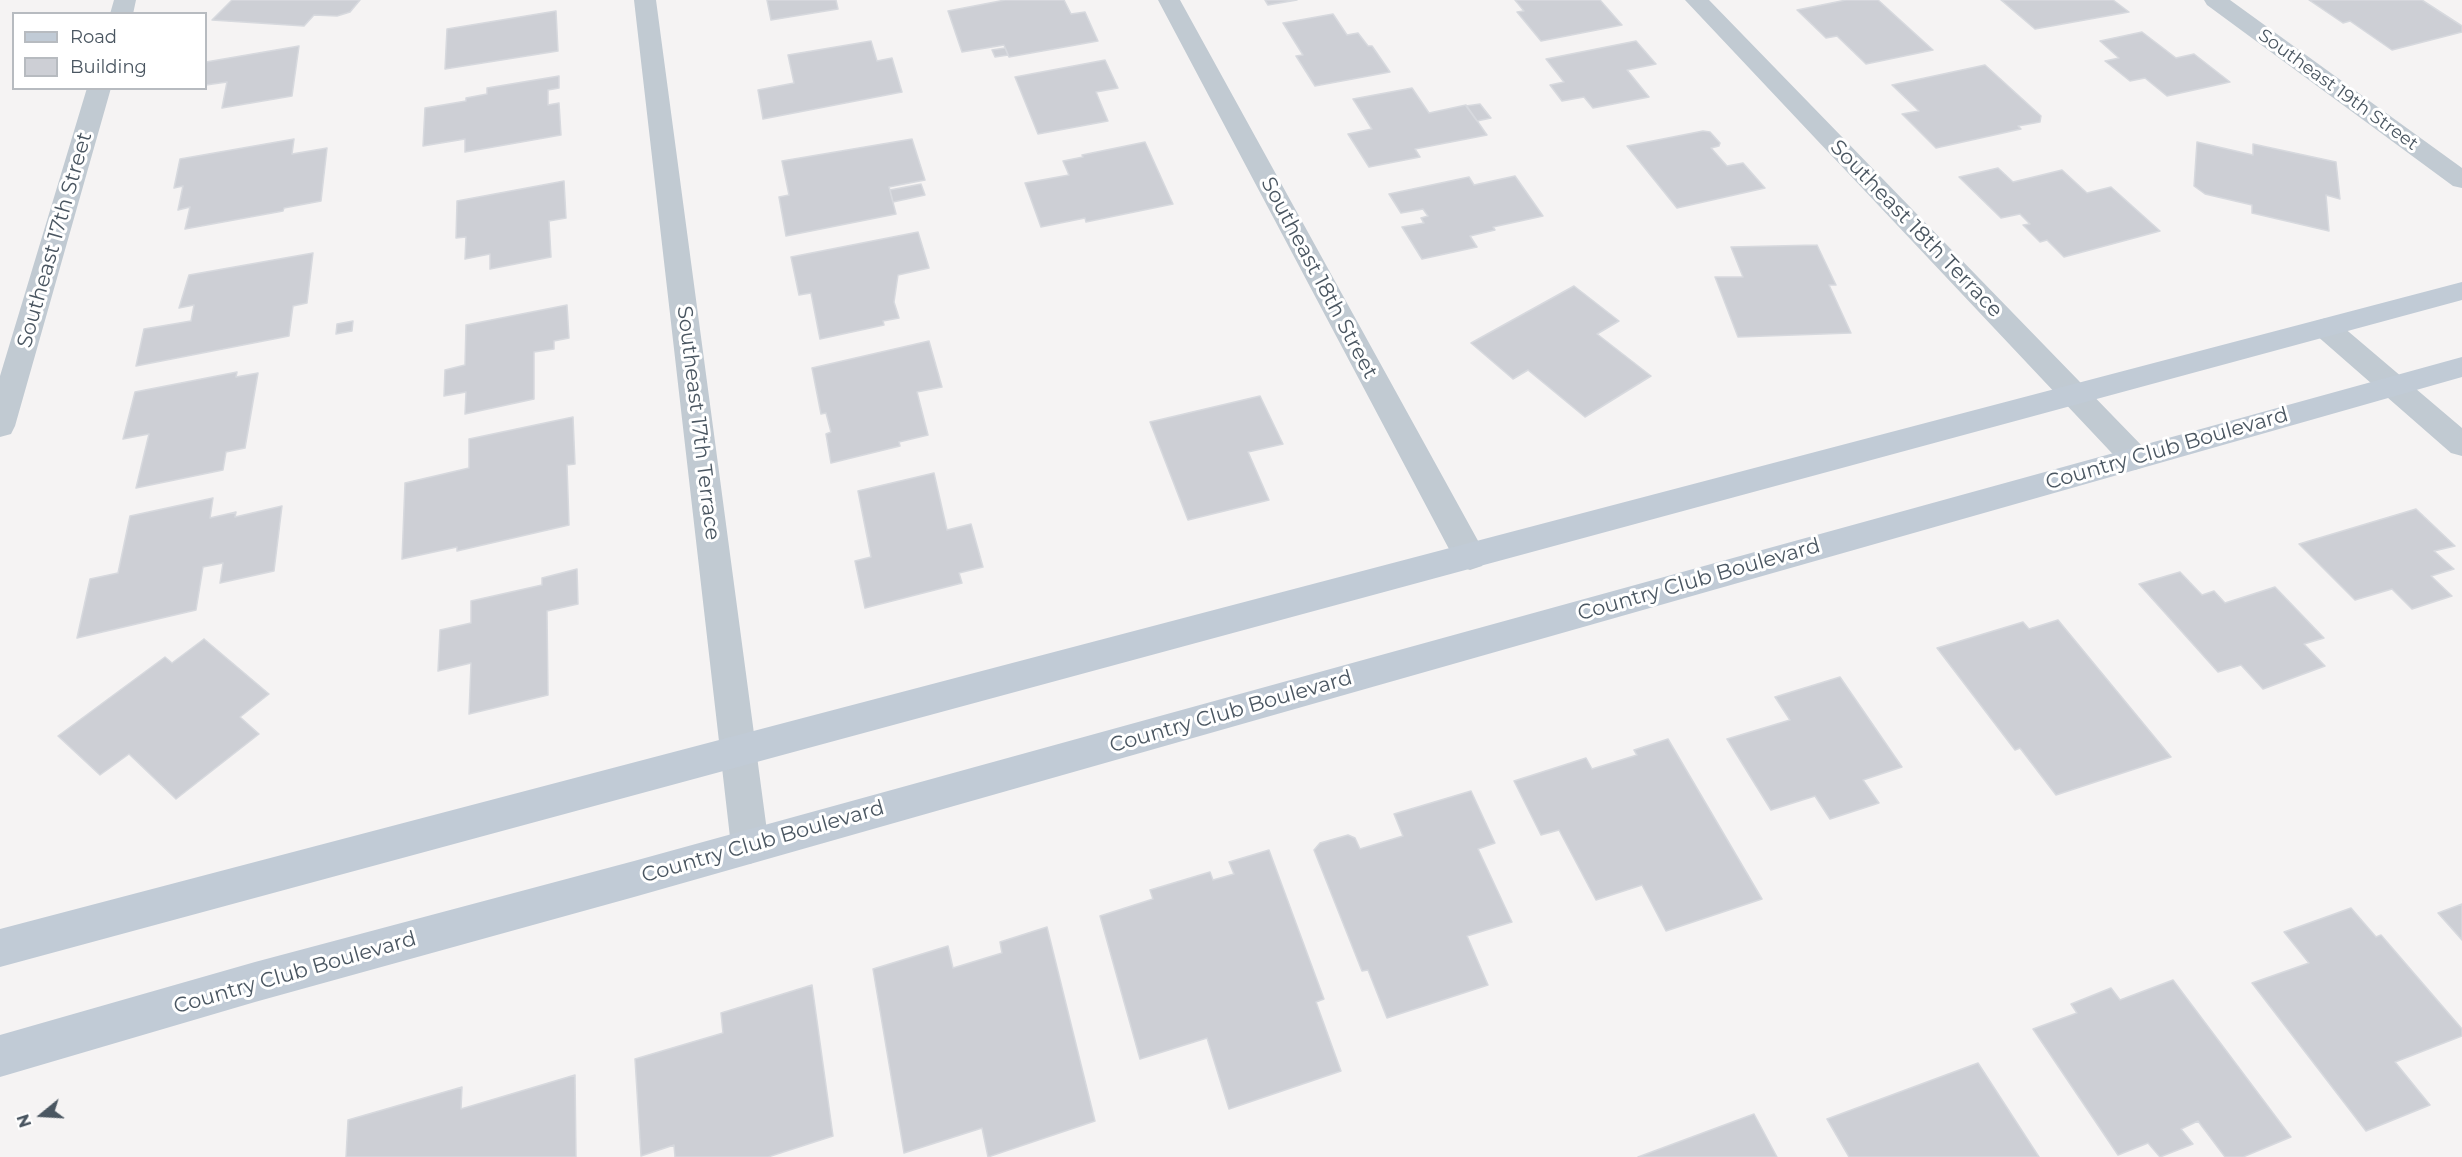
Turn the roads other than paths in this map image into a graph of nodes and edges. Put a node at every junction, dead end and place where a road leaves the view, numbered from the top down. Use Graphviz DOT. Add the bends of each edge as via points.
graph roads {
  1 [pos="645,0"];
  2 [pos="1169,0"];
  3 [pos="1696,0"];
  4 [pos="2215,0"];
  5 [pos="98,90"];
  6 [pos="2462,180"];
  7 [pos="2462,291"];
  8 [pos="2326,328"];
  9 [pos="2462,367"];
  10 [pos="2394,386"];
  11 [pos="2075,394"];
  12 [pos="0,426"];
  13 [pos="2462,445"];
  14 [pos="2136,458"];
  15 [pos="1470,557"];
  16 [pos="737,752"];
  17 [pos="750,846"];
  18 [pos="0,948"];
  19 [pos="0,1056"];
  1 -- 16 [label="street, Southeast 17th Terrace"];
  2 -- 15 [label="street, Southeast 18th Street"];
  3 -- 11 [label="street, Southeast 18th Terrace"];
  4 -- 6 [label="street, Southeast 19th Street"];
  5 -- 12 [label="street, Southeast 17th Street"];
  7 -- 8 [label="main road"];
  8 -- 10 [label="street"];
  8 -- 11 [label="main road"];
  9 -- 10 [label="main road, Country Club Boulevard"];
  10 -- 13 [label="street"];
  10 -- 14 [label="main road, Country Club Boulevard"];
  11 -- 14 [label="street, Southeast 18th Terrace"];
  11 -- 15 [label="main road"];
  14 -- 17 [label="main road, Country Club Boulevard"];
  15 -- 16 [label="main road"];
  16 -- 17 [label="street, Southeast 17th Terrace"];
  16 -- 18 [label="main road"];
  17 -- 19 [label="main road, Country Club Boulevard"];
}
